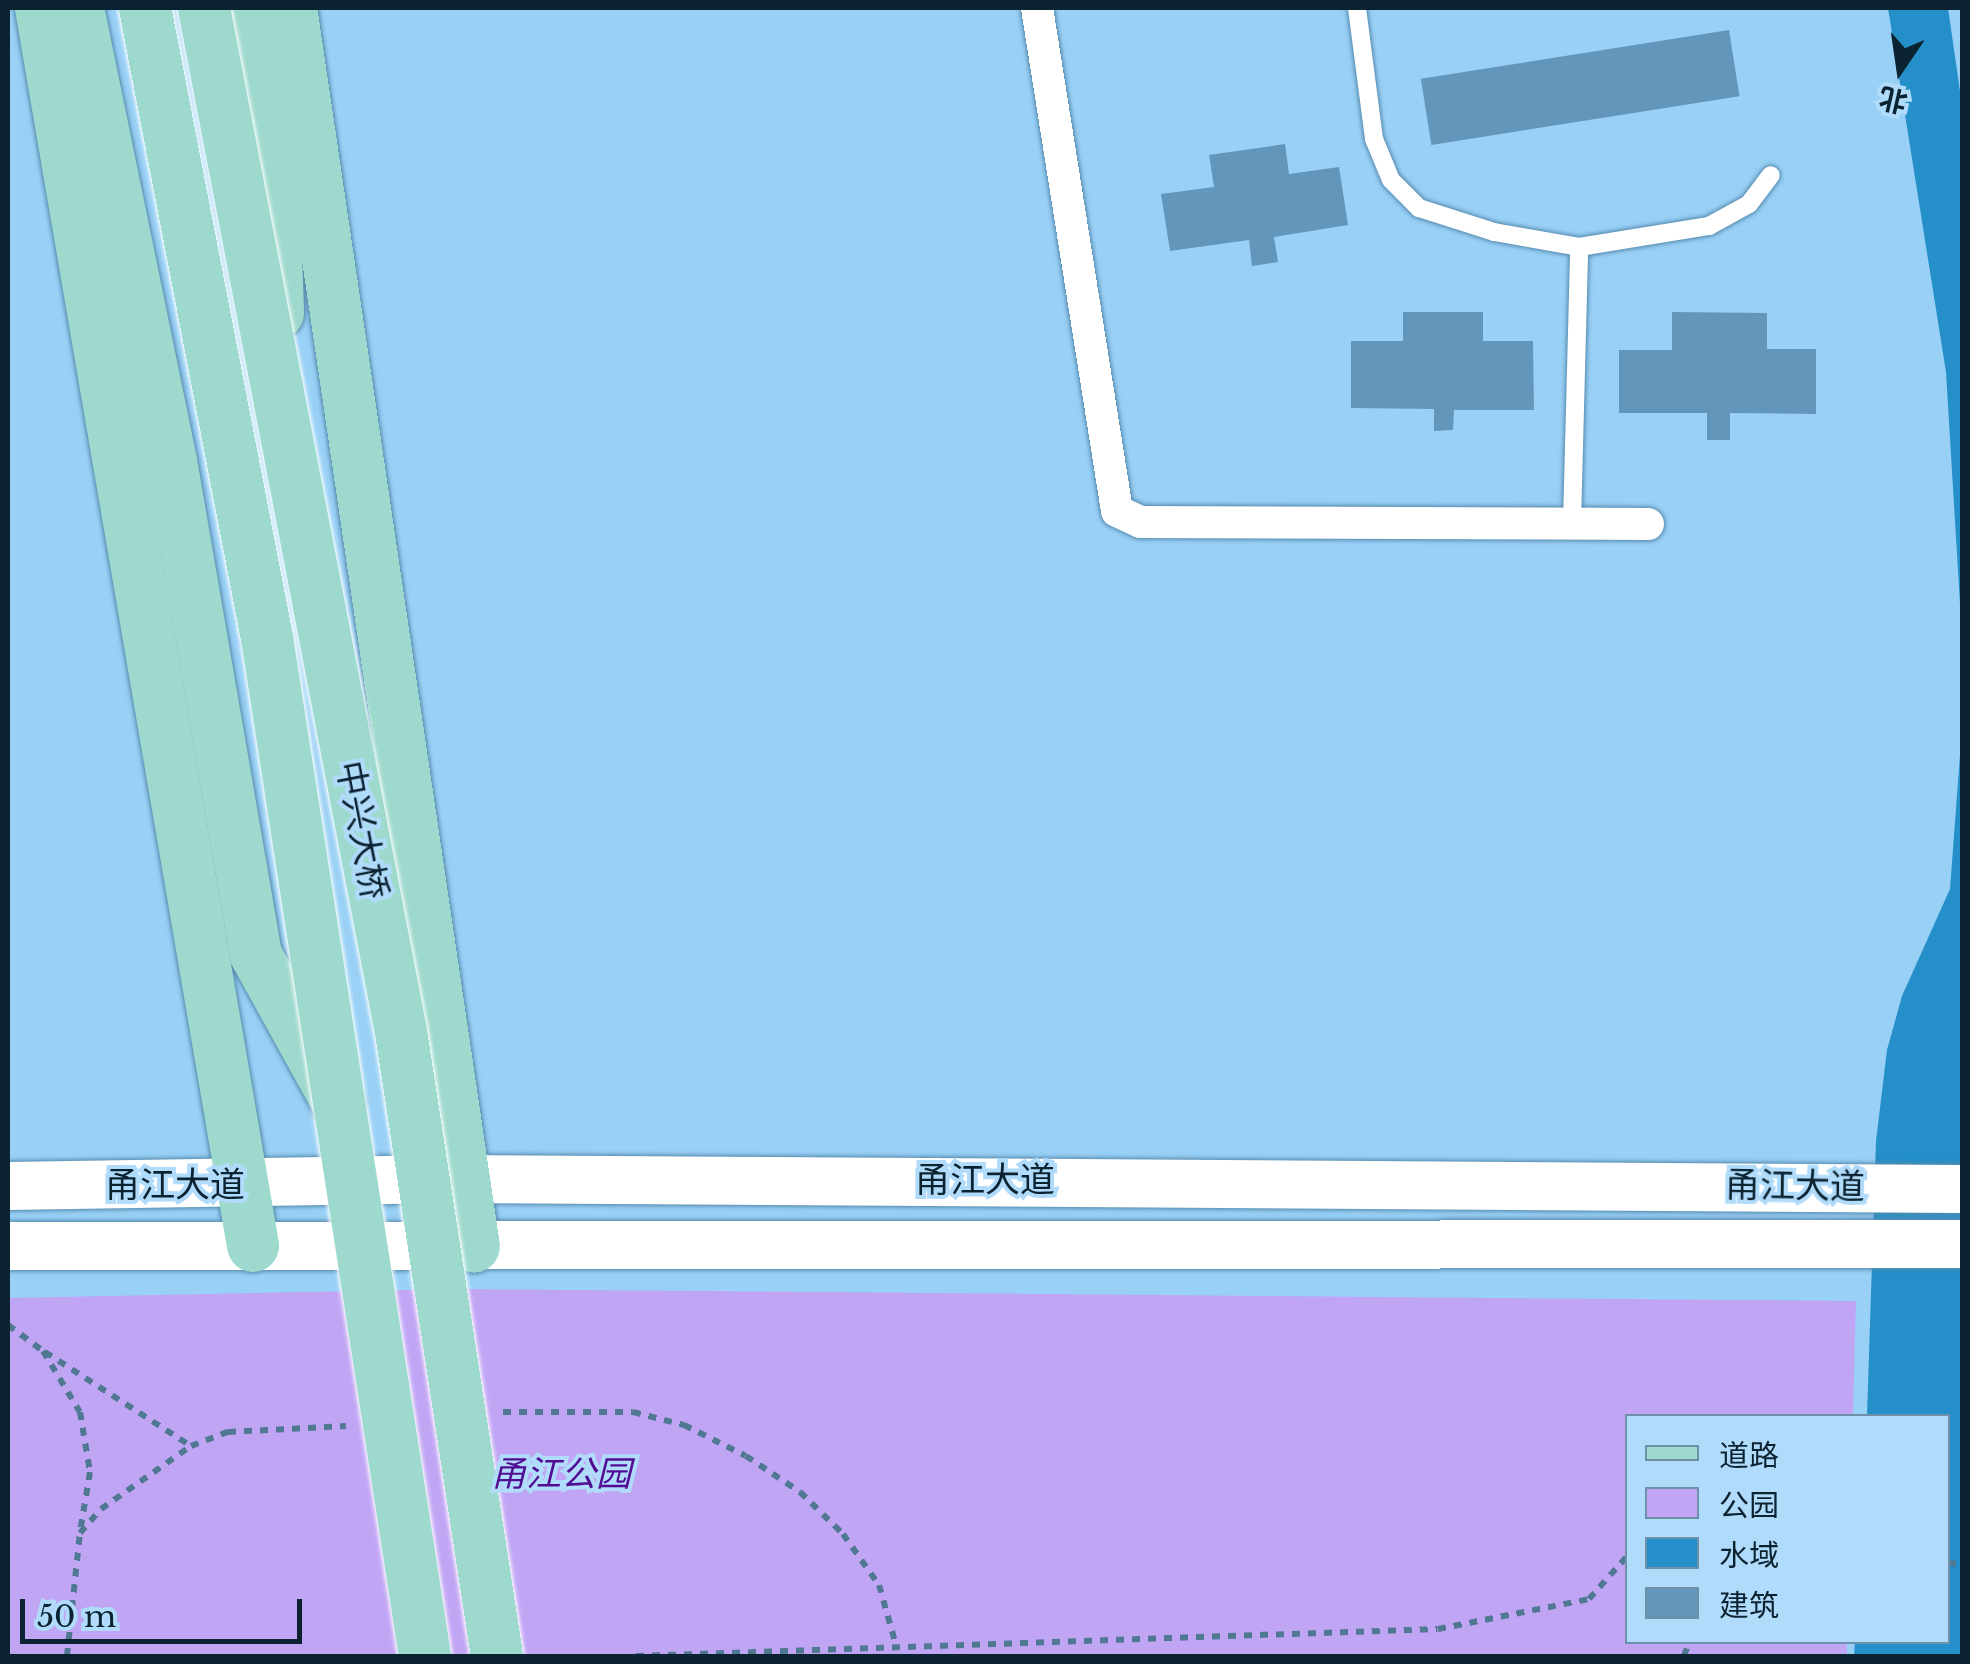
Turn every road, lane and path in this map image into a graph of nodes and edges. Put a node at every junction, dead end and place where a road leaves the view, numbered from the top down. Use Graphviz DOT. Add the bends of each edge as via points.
graph roads {
  1 [pos="41,8"];
  2 [pos="78,8"];
  3 [pos="145,8"];
  4 [pos="204,8"];
  5 [pos="244,8"];
  6 [pos="291,8"];
  7 [pos="1037,8"];
  8 [pos="1357,8"];
  9 [pos="1771,175"];
  10 [pos="1578,247"];
  11 [pos="280,399"];
  12 [pos="1572,524"];
  13 [pos="1648,524"];
  14 [pos="341,1109"];
  15 [pos="466,1179"];
  16 [pos="8,1186"];
  17 [pos="242,1186"];
  18 [pos="1962,1188"];
  19 [pos="1962,1244"];
  20 [pos="8,1246"];
  21 [pos="253,1246"];
  22 [pos="474,1247"];
  23 [pos="8,1324"];
  24 [pos="43,1351"];
  25 [pos="190,1446"];
  26 [pos="80,1534"];
  27 [pos="1625,1558"];
  28 [pos="667,1655"];
  29 [pos="424,1656"];
  30 [pos="497,1656"];
  31 [pos="636,1656"];
  1 -- 17 [label="main road"];
  2 -- 14 [label="main road" via="171,461 256,955"];
  3 -- 14 [label="main road, 中兴大桥, bridge" via="267,638"];
  4 -- 11 [label="main road, 中兴大桥, bridge"];
  5 -- 11 [label="main road, bridge" via="274,160"];
  6 -- 15 [label="main road"];
  7 -- 12 [label="street" via="1118,510 1140,522"];
  8 -- 10 [label="lane" via="1374,138 1391,180 1420,208 1494,232"];
  9 -- 10 [label="lane" via="1750,204 1710,226"];
  10 -- 12 [label="lane"];
  11 -- 30 [label="main road, 中兴大桥, bridge" via="400,1032"];
  12 -- 13 [label="street"];
  14 -- 29 [label="main road, 中兴大桥, bridge"];
  15 -- 17 [label="main road, 甬江大道"];
  15 -- 18 [label="main road, 甬江大道"];
  15 -- 22 [label="main road"];
  16 -- 17 [label="main road, 甬江大道"];
  17 -- 21 [label="main road"];
  19 -- 22 [label="main road, 甬江大道"];
  20 -- 21 [label="main road, 甬江大道"];
  21 -- 22 [label="main road, 甬江大道"];
  23 -- 24 [label="path"];
  24 -- 25 [label="path"];
  24 -- 26 [label="path" via="80,1412 90,1472"];
  27 -- 28 [label="path" via="1589,1599 1438,1629"];
  28 -- 31 [label="path"];
}
